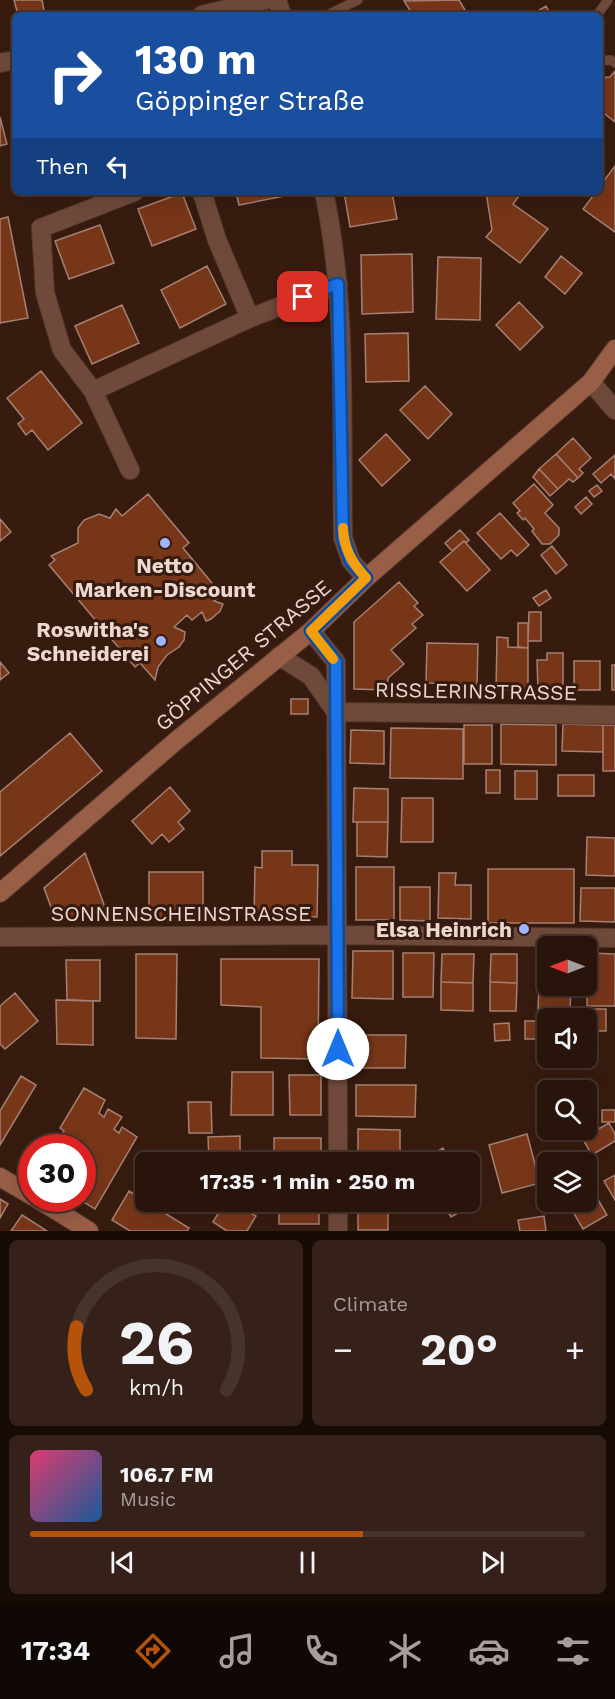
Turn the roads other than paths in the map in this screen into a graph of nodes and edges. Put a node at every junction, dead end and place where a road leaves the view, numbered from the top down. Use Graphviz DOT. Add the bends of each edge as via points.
graph roads {
  1 [pos="265,0"];
  2 [pos="358,0"];
  3 [pos="215,12"];
  4 [pos="333,12"];
  5 [pos="126,195"];
  6 [pos="203,195"];
  7 [pos="325,195"];
  8 [pos="338,284"];
  9 [pos="250,318"];
  10 [pos="615,349"];
  11 [pos="591,382"];
  12 [pos="93,392"];
  13 [pos="615,410"];
  14 [pos="130,470"];
  15 [pos="366,578"];
  16 [pos="311,631"];
  17 [pos="279,656"];
  18 [pos="336,712"];
  19 [pos="615,715"];
  20 [pos="0,893"];
  21 [pos="338,935"];
  22 [pos="0,937"];
  23 [pos="615,938"];
  24 [pos="338,1152"];
  25 [pos="0,1177"];
  26 [pos="18,1188"];
  27 [pos="58,1212"];
  28 [pos="338,1212"];
  29 [pos="89,1231"];
  30 [pos="338,1231"];
  1 -- 3 [label="street"];
  2 -- 4 [label="lane"];
  5 -- 12 [label="street" via="41,228 45,293 62,350"];
  6 -- 9 [label="street"];
  7 -- 8 [label="street"];
  8 -- 9 [label="street"];
  8 -- 15 [label="street" via="343,538 351,561"];
  9 -- 12 [label="street"];
  10 -- 11 [label="main road, GÖPPINGER STRASSE"];
  11 -- 13 [label="street"];
  11 -- 15 [label="main road, GÖPPINGER STRASSE"];
  12 -- 14 [label="street"];
  15 -- 16 [label="main road, GÖPPINGER STRASSE"];
  16 -- 17 [label="main road, GÖPPINGER STRASSE"];
  16 -- 18 [label="street" via="336,662"];
  17 -- 18 [label="street" via="311,676"];
  17 -- 20 [label="main road, GÖPPINGER STRASSE"];
  18 -- 19 [label="street, RISSLERINSTRASSE"];
  18 -- 21 [label="street"];
  21 -- 22 [label="street, SONNENSCHEINSTRASSE"];
  21 -- 23 [label="street, SONNENSCHEINSTRASSE"];
  21 -- 24 [label="street"];
  25 -- 26 [label="main road"];
  27 -- 29 [label="main road"];
  28 -- 30 [label="street"];
}
